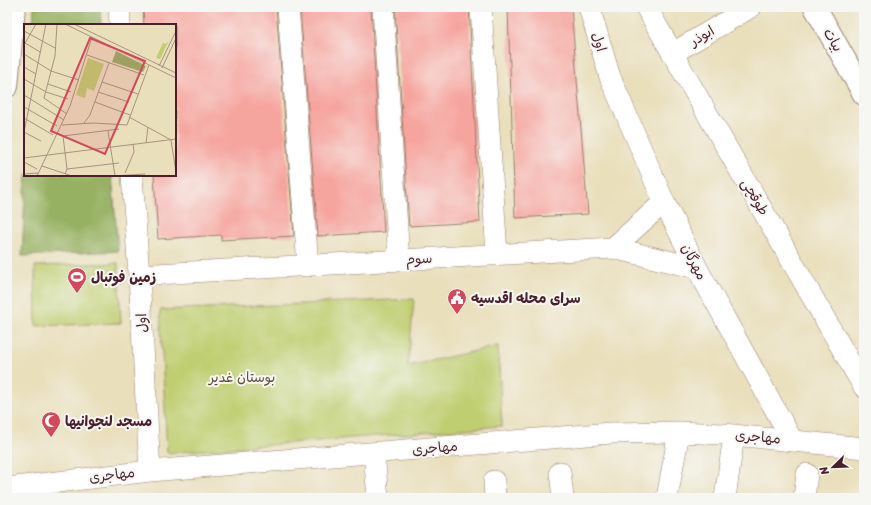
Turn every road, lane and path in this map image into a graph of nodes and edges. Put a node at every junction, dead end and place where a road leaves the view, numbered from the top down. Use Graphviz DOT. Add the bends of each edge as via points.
graph roads {
  1 [pos="14,7"];
  2 [pos="119,7"];
  3 [pos="288,7"];
  4 [pos="383,7"];
  5 [pos="480,7"];
  6 [pos="589,7"];
  7 [pos="646,7"];
  8 [pos="751,7"];
  9 [pos="814,7"];
  10 [pos="120,24"];
  11 [pos="674,54"];
  12 [pos="610,77"];
  13 [pos="7,86"];
  14 [pos="864,94"];
  15 [pos="132,176"];
  16 [pos="664,202"];
  17 [pos="613,248"];
  18 [pos="497,255"];
  19 [pos="399,261"];
  20 [pos="308,266"];
  21 [pos="697,268"];
  22 [pos="139,276"];
  23 [pos="864,387"];
  24 [pos="680,432"];
  25 [pos="734,435"];
  26 [pos="792,440"];
  27 [pos="864,448"];
  28 [pos="374,452"];
  29 [pos="150,471"];
  30 [pos="560,472"];
  31 [pos="807,474"];
  32 [pos="7,488"];
  33 [pos="378,498"];
  34 [pos="562,498"];
  35 [pos="667,498"];
  36 [pos="725,498"];
  37 [pos="804,498"];
  1 -- 13 [label="main road"];
  2 -- 10 [label="street"];
  3 -- 20 [label="street"];
  4 -- 19 [label="street"];
  5 -- 18 [label="street"];
  6 -- 12 [label="street, اول"];
  7 -- 11 [label="street, طوقچی"];
  8 -- 11 [label="street, ابوذر"];
  9 -- 14 [label="main road, بیات"];
  11 -- 23 [label="street, طوقچی"];
  12 -- 16 [label="street, مهرگان"];
  15 -- 22 [label="street, اول"];
  16 -- 17 [label="street"];
  16 -- 21 [label="street, مهرگان"];
  17 -- 18 [label="street, سوم"];
  17 -- 21 [label="street, سوم"];
  18 -- 19 [label="street, سوم"];
  19 -- 20 [label="street, سوم"];
  20 -- 22 [label="street, سوم"];
  21 -- 26 [label="street, مهرگان"];
  22 -- 29 [label="street, اول"];
  24 -- 25 [label="street, مهاجری"];
  24 -- 28 [label="street, مهاجری" via="611,433"];
  24 -- 35 [label="street"];
  25 -- 26 [label="street, مهاجری"];
  25 -- 36 [label="street"];
  26 -- 27 [label="street, مهاجری"];
  28 -- 29 [label="street, مهاجری"];
  28 -- 33 [label="street"];
  29 -- 32 [label="street, مهاجری"];
  30 -- 34 [label="street"];
  31 -- 37 [label="street"];
}
